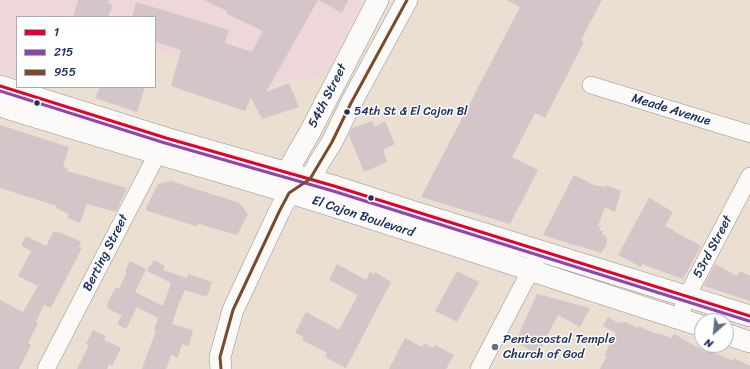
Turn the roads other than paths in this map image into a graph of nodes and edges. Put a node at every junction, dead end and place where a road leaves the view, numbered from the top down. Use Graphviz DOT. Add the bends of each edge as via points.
graph roads {
  1 [pos="378,0"];
  2 [pos="407,0"];
  3 [pos="591,85"];
  4 [pos="0,86"];
  5 [pos="0,106"];
  6 [pos="750,134"];
  7 [pos="161,145"];
  8 [pos="287,172"];
  9 [pos="750,176"];
  10 [pos="310,179"];
  11 [pos="288,193"];
  12 [pos="540,251"];
  13 [pos="530,271"];
  14 [pos="687,296"];
  15 [pos="750,316"];
  16 [pos="679,319"];
  17 [pos="694,324"];
  18 [pos="734,337"];
  19 [pos="750,342"];
  20 [pos="221,363"];
  21 [pos="46,369"];
  22 [pos="479,369"];
  1 -- 8 [label="main road, 54th Street"];
  2 -- 10 [label="main road, 54th Street"];
  3 -- 6 [label="street, Meade Avenue"];
  4 -- 7 [label="main road, El Cajon Boulevard"];
  5 -- 7 [label="main road, El Cajon Boulevard" via="95,136"];
  7 -- 8 [label="main road, El Cajon Boulevard"];
  7 -- 11 [label="main road, El Cajon Boulevard"];
  7 -- 21 [label="street, Berting Street"];
  8 -- 10 [label="main road, El Cajon Boulevard"];
  8 -- 11 [label="main road"];
  9 -- 14 [label="street, 53rd Street"];
  10 -- 11 [label="main road, 54th Street"];
  10 -- 12 [label="main road, El Cajon Boulevard"];
  11 -- 13 [label="main road, El Cajon Boulevard"];
  11 -- 20 [label="main road" via="233,310"];
  12 -- 13 [label="street"];
  12 -- 14 [label="main road, El Cajon Boulevard"];
  13 -- 16 [label="main road, El Cajon Boulevard"];
  13 -- 22 [label="street"];
  14 -- 15 [label="main road, El Cajon Boulevard"];
  14 -- 16 [label="street, 53rd Street"];
  16 -- 17 [label="main road, El Cajon Boulevard"];
  18 -- 19 [label="main road"];
}
